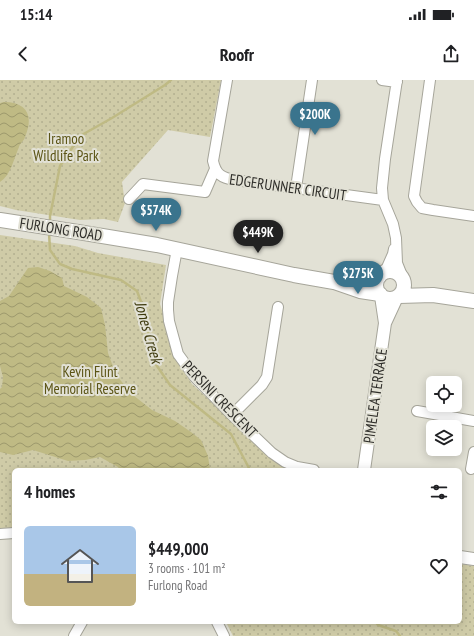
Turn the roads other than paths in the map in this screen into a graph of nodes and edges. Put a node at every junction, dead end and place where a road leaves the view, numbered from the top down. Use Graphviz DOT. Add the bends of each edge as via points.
graph roads {
  1 [pos="227,80"];
  2 [pos="312,80"];
  3 [pos="382,80"];
  4 [pos="430,80"];
  5 [pos="397,81"];
  6 [pos="215,169"];
  7 [pos="296,188"];
  8 [pos="129,198"];
  9 [pos="383,200"];
  10 [pos="474,216"];
  11 [pos="0,220"];
  12 [pos="396,238"];
  13 [pos="177,249"];
  14 [pos="382,275"];
  15 [pos="403,279"];
  16 [pos="334,282"];
  17 [pos="380,295"];
  18 [pos="433,295"];
  19 [pos="398,297"];
  20 [pos="474,301"];
  21 [pos="278,307"];
  22 [pos="385,323"];
  23 [pos="417,412"];
  24 [pos="232,414"];
  25 [pos="474,421"];
  26 [pos="474,452"];
  27 [pos="303,468"];
  28 [pos="364,468"];
  29 [pos="471,470"];
  30 [pos="12,533"];
  31 [pos="0,534"];
  32 [pos="462,557"];
  33 [pos="474,559"];
  34 [pos="81,624"];
  35 [pos="218,624"];
  36 [pos="74,636"];
  37 [pos="224,636"];
  1 -- 6 [label="street, EDGERUNNER CIRCUIT" via="213,161"];
  2 -- 7 [label="street"];
  3 -- 5 [label="street"];
  4 -- 10 [label="street" via="414,196 422,208"];
  5 -- 9 [label="street" via="385,159"];
  6 -- 7 [label="street, EDGERUNNER CIRCUIT" via="221,177 231,180"];
  6 -- 8 [label="street" via="205,192 143,184"];
  7 -- 9 [label="street, EDGERUNNER CIRCUIT"];
  9 -- 12 [label="street"];
  11 -- 13 [label="main road, FURLONG ROAD"];
  12 -- 14 [label="street" via="393,254"];
  12 -- 15 [label="street" via="397,263"];
  13 -- 16 [label="main road, FURLONG ROAD"];
  13 -- 24 [label="street, PERSINI CRESCENT" via="168,310 178,354 194,376"];
  14 -- 15 [label="main road" via="388,271 397,273"];
  14 -- 16 [label="main road, FURLONG ROAD" via="357,282"];
  14 -- 17 [label="main road" via="376,286"];
  15 -- 18 [label="main road"];
  15 -- 19 [label="main road" via="404,287"];
  16 -- 17 [label="main road, FURLONG ROAD"];
  17 -- 19 [label="main road" via="389,299"];
  17 -- 22 [label="street, PIMELEA TERRACE"];
  18 -- 19 [label="main road"];
  18 -- 20 [label="main road"];
  19 -- 22 [label="street, PIMELEA TERRACE"];
  21 -- 24 [label="street" via="267,377"];
  22 -- 28 [label="street, PIMELEA TERRACE"];
  23 -- 25 [label="street"];
  24 -- 27 [label="street, PERSINI CRESCENT" via="272,453 284,462"];
  26 -- 29 [label="street"];
  30 -- 31 [label="street"];
  32 -- 33 [label="street"];
  34 -- 36 [label="street"];
  35 -- 37 [label="street"];
}
